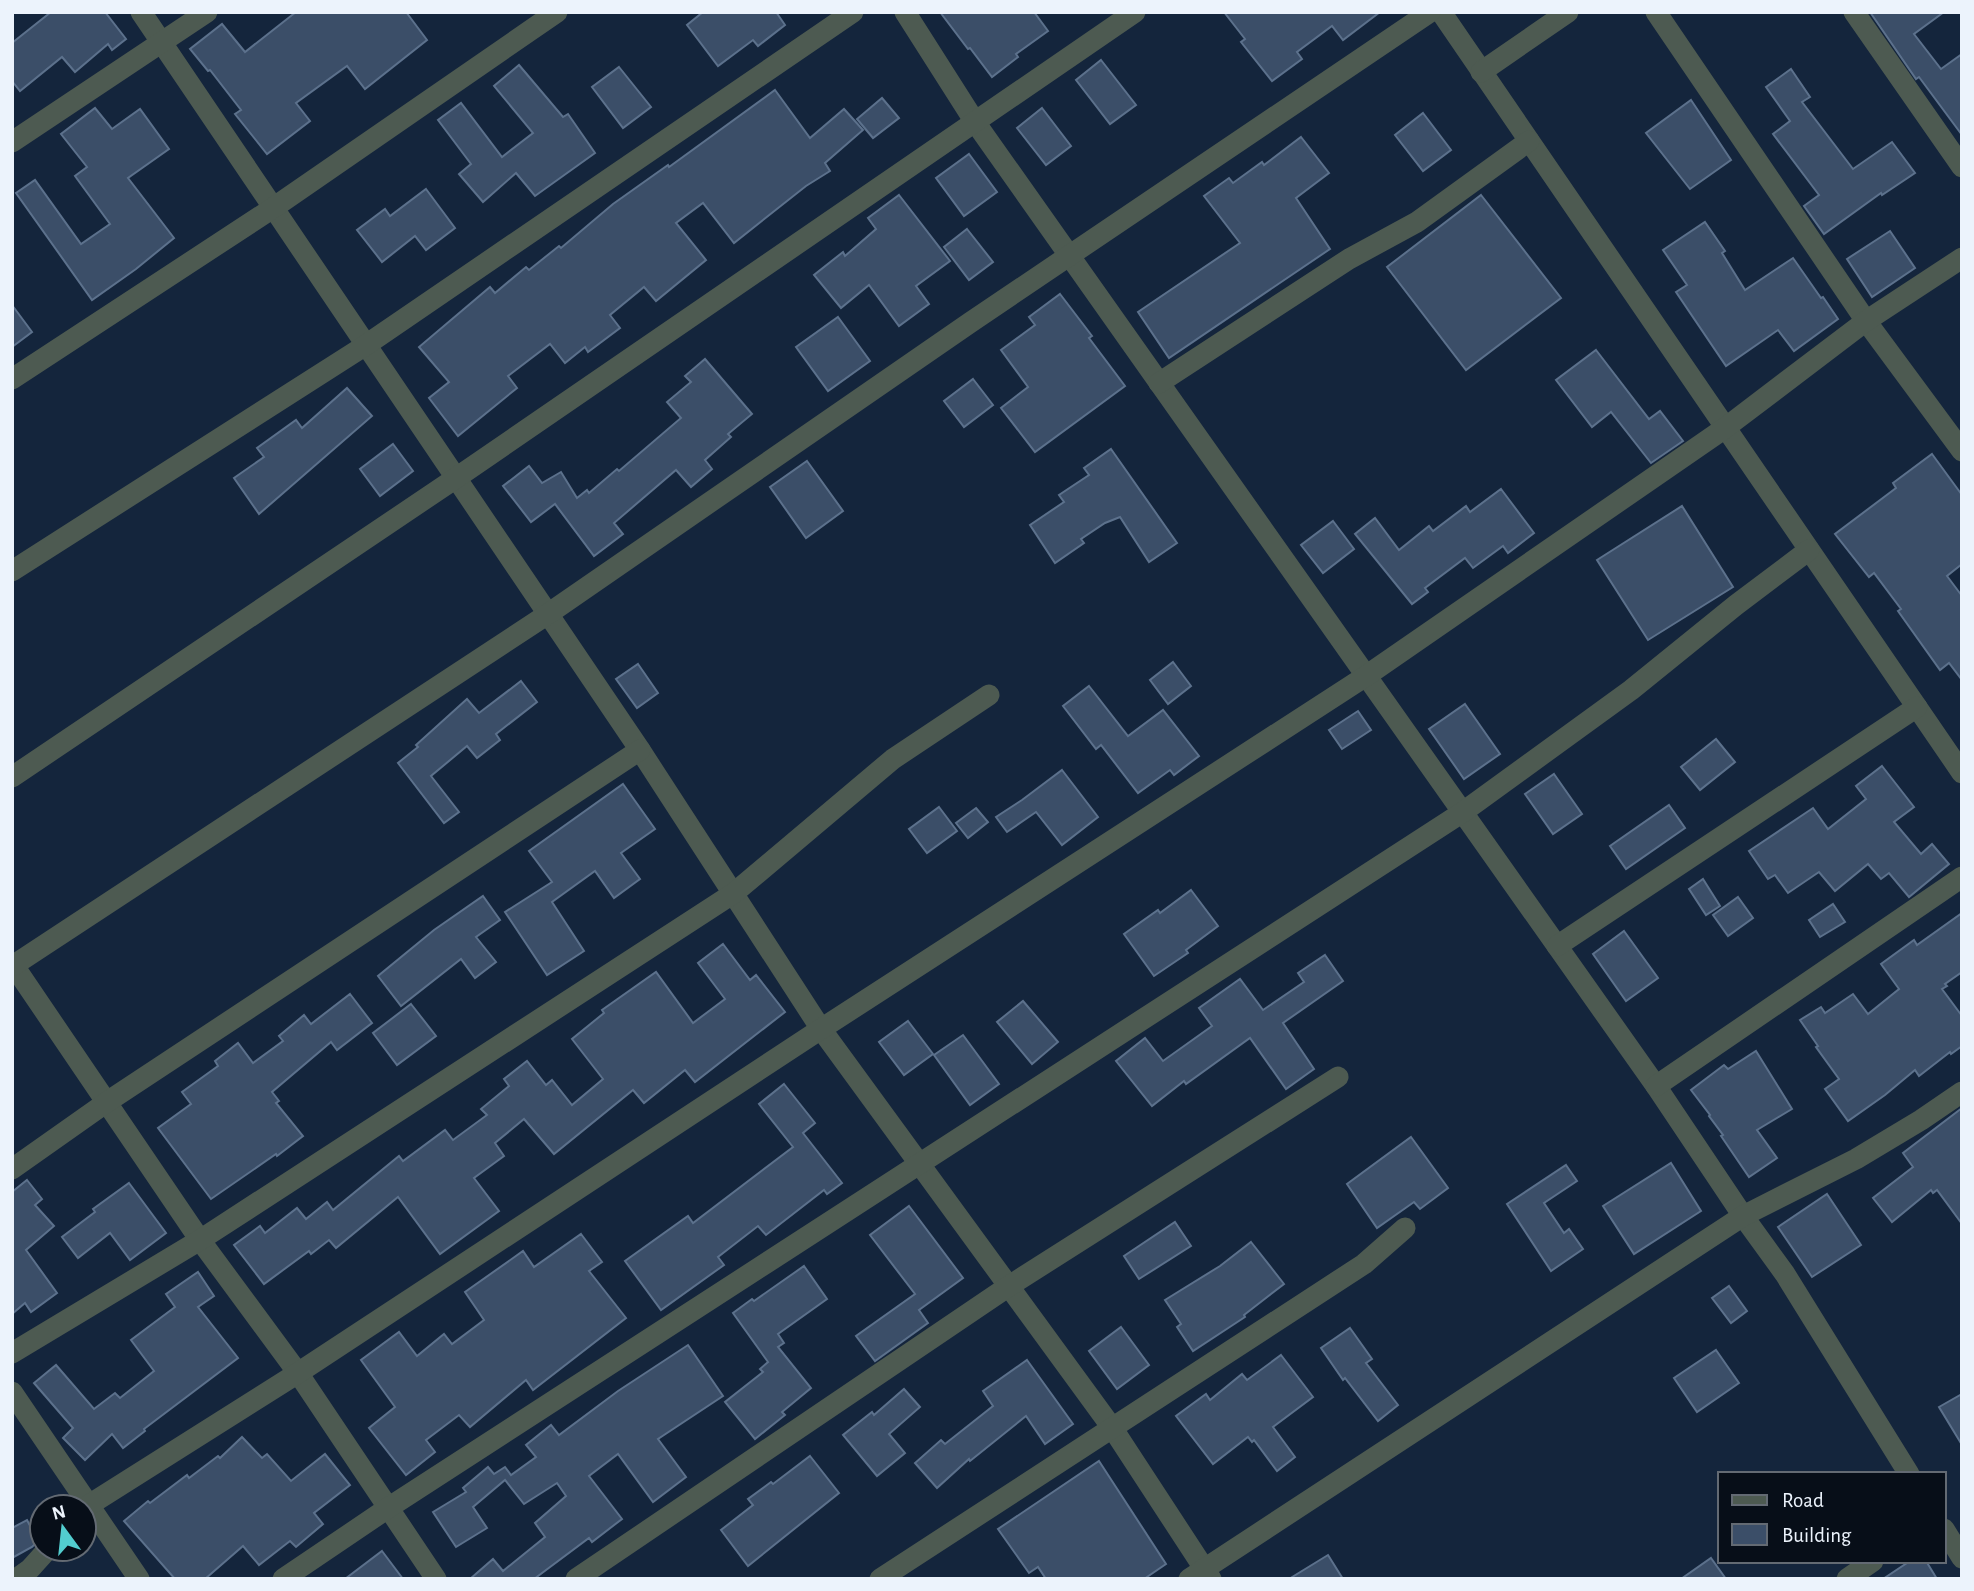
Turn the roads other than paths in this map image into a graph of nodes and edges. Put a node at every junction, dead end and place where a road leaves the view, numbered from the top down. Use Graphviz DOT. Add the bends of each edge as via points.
graph roads {
  1 [pos="141,12"];
  2 [pos="207,12"];
  3 [pos="556,12"];
  4 [pos="853,12"];
  5 [pos="905,12"];
  6 [pos="1135,12"];
  7 [pos="1430,12"];
  8 [pos="1441,12"];
  9 [pos="1568,12"];
  10 [pos="1656,12"];
  11 [pos="1854,12"];
  12 [pos="162,44"];
  13 [pos="1481,72"];
  14 [pos="975,122"];
  15 [pos="1529,141"];
  16 [pos="12,142"];
  17 [pos="1962,167"];
  18 [pos="273,208"];
  19 [pos="1069,255"];
  20 [pos="1962,257"];
  21 [pos="1866,321"];
  22 [pos="366,345"];
  23 [pos="12,379"];
  24 [pos="1160,383"];
  25 [pos="1725,428"];
  26 [pos="1962,451"];
  27 [pos="456,478"];
  28 [pos="1810,550"];
  29 [pos="12,571"];
  30 [pos="548,614"];
  31 [pos="1366,676"];
  32 [pos="989,695"];
  33 [pos="1917,707"];
  34 [pos="640,750"];
  35 [pos="1962,772"];
  36 [pos="12,777"];
  37 [pos="1463,812"];
  38 [pos="1962,877"];
  39 [pos="734,893"];
  40 [pos="1557,946"];
  41 [pos="13,964"];
  42 [pos="821,1029"];
  43 [pos="1338,1077"];
  44 [pos="1656,1086"];
  45 [pos="1962,1092"];
  46 [pos="107,1102"];
  47 [pos="918,1164"];
  48 [pos="12,1169"];
  49 [pos="1743,1216"];
  50 [pos="1405,1228"];
  51 [pos="200,1240"];
  52 [pos="1009,1286"];
  53 [pos="12,1353"];
  54 [pos="298,1373"];
  55 [pos="12,1392"];
  56 [pos="1113,1429"];
  57 [pos="1908,1472"];
  58 [pos="78,1493"];
  59 [pos="98,1500"];
  60 [pos="388,1508"];
  61 [pos="98,1522"];
  62 [pos="1946,1533"];
  63 [pos="1962,1558"];
  64 [pos="35,1563"];
  65 [pos="1870,1563"];
  66 [pos="1201,1575"];
  67 [pos="16,1579"];
  68 [pos="139,1579"];
  69 [pos="283,1579"];
  70 [pos="436,1579"];
  71 [pos="576,1579"];
  72 [pos="880,1579"];
  73 [pos="1847,1579"];
  1 -- 12 [label="street"];
  2 -- 12 [label="street"];
  3 -- 18 [label="street"];
  4 -- 22 [label="street"];
  5 -- 14 [label="street"];
  6 -- 14 [label="street"];
  7 -- 19 [label="street"];
  8 -- 13 [label="street"];
  9 -- 13 [label="street"];
  10 -- 21 [label="street"];
  11 -- 17 [label="street"];
  12 -- 16 [label="street"];
  12 -- 18 [label="street"];
  13 -- 15 [label="street"];
  14 -- 19 [label="street"];
  14 -- 27 [label="street"];
  15 -- 24 [label="street" via="1417,222 1349,259"];
  15 -- 25 [label="street"];
  18 -- 22 [label="street"];
  18 -- 23 [label="street"];
  19 -- 24 [label="street"];
  19 -- 30 [label="street"];
  20 -- 21 [label="street"];
  21 -- 25 [label="street"];
  21 -- 26 [label="street"];
  22 -- 27 [label="street"];
  22 -- 29 [label="street"];
  24 -- 31 [label="street"];
  25 -- 28 [label="street"];
  25 -- 31 [label="street"];
  27 -- 30 [label="street"];
  27 -- 36 [label="street"];
  28 -- 33 [label="street"];
  28 -- 37 [label="street" via="1631,690"];
  30 -- 34 [label="street"];
  30 -- 41 [label="street"];
  31 -- 37 [label="street"];
  31 -- 42 [label="street"];
  32 -- 39 [label="street" via="893,759"];
  33 -- 35 [label="street"];
  33 -- 40 [label="street"];
  34 -- 39 [label="street"];
  34 -- 46 [label="street"];
  37 -- 40 [label="street"];
  37 -- 47 [label="street"];
  38 -- 44 [label="street"];
  39 -- 42 [label="street"];
  39 -- 51 [label="street"];
  40 -- 44 [label="street"];
  41 -- 46 [label="street"];
  42 -- 47 [label="street"];
  42 -- 54 [label="street"];
  43 -- 52 [label="street"];
  44 -- 49 [label="street"];
  45 -- 49 [label="street" via="1856,1160"];
  46 -- 48 [label="street"];
  46 -- 51 [label="street"];
  47 -- 52 [label="street"];
  47 -- 60 [label="street"];
  49 -- 57 [label="street" via="1785,1274"];
  49 -- 66 [label="street"];
  50 -- 56 [label="street" via="1364,1264"];
  51 -- 53 [label="street"];
  51 -- 54 [label="street"];
  52 -- 56 [label="street"];
  52 -- 71 [label="street"];
  54 -- 59 [label="street"];
  54 -- 60 [label="street"];
  55 -- 58 [label="street"];
  56 -- 66 [label="street"];
  56 -- 72 [label="street"];
  60 -- 69 [label="street"];
  60 -- 70 [label="street"];
  61 -- 68 [label="street"];
  62 -- 63 [label="street"];
  64 -- 67 [label="street"];
  65 -- 73 [label="street"];
}
